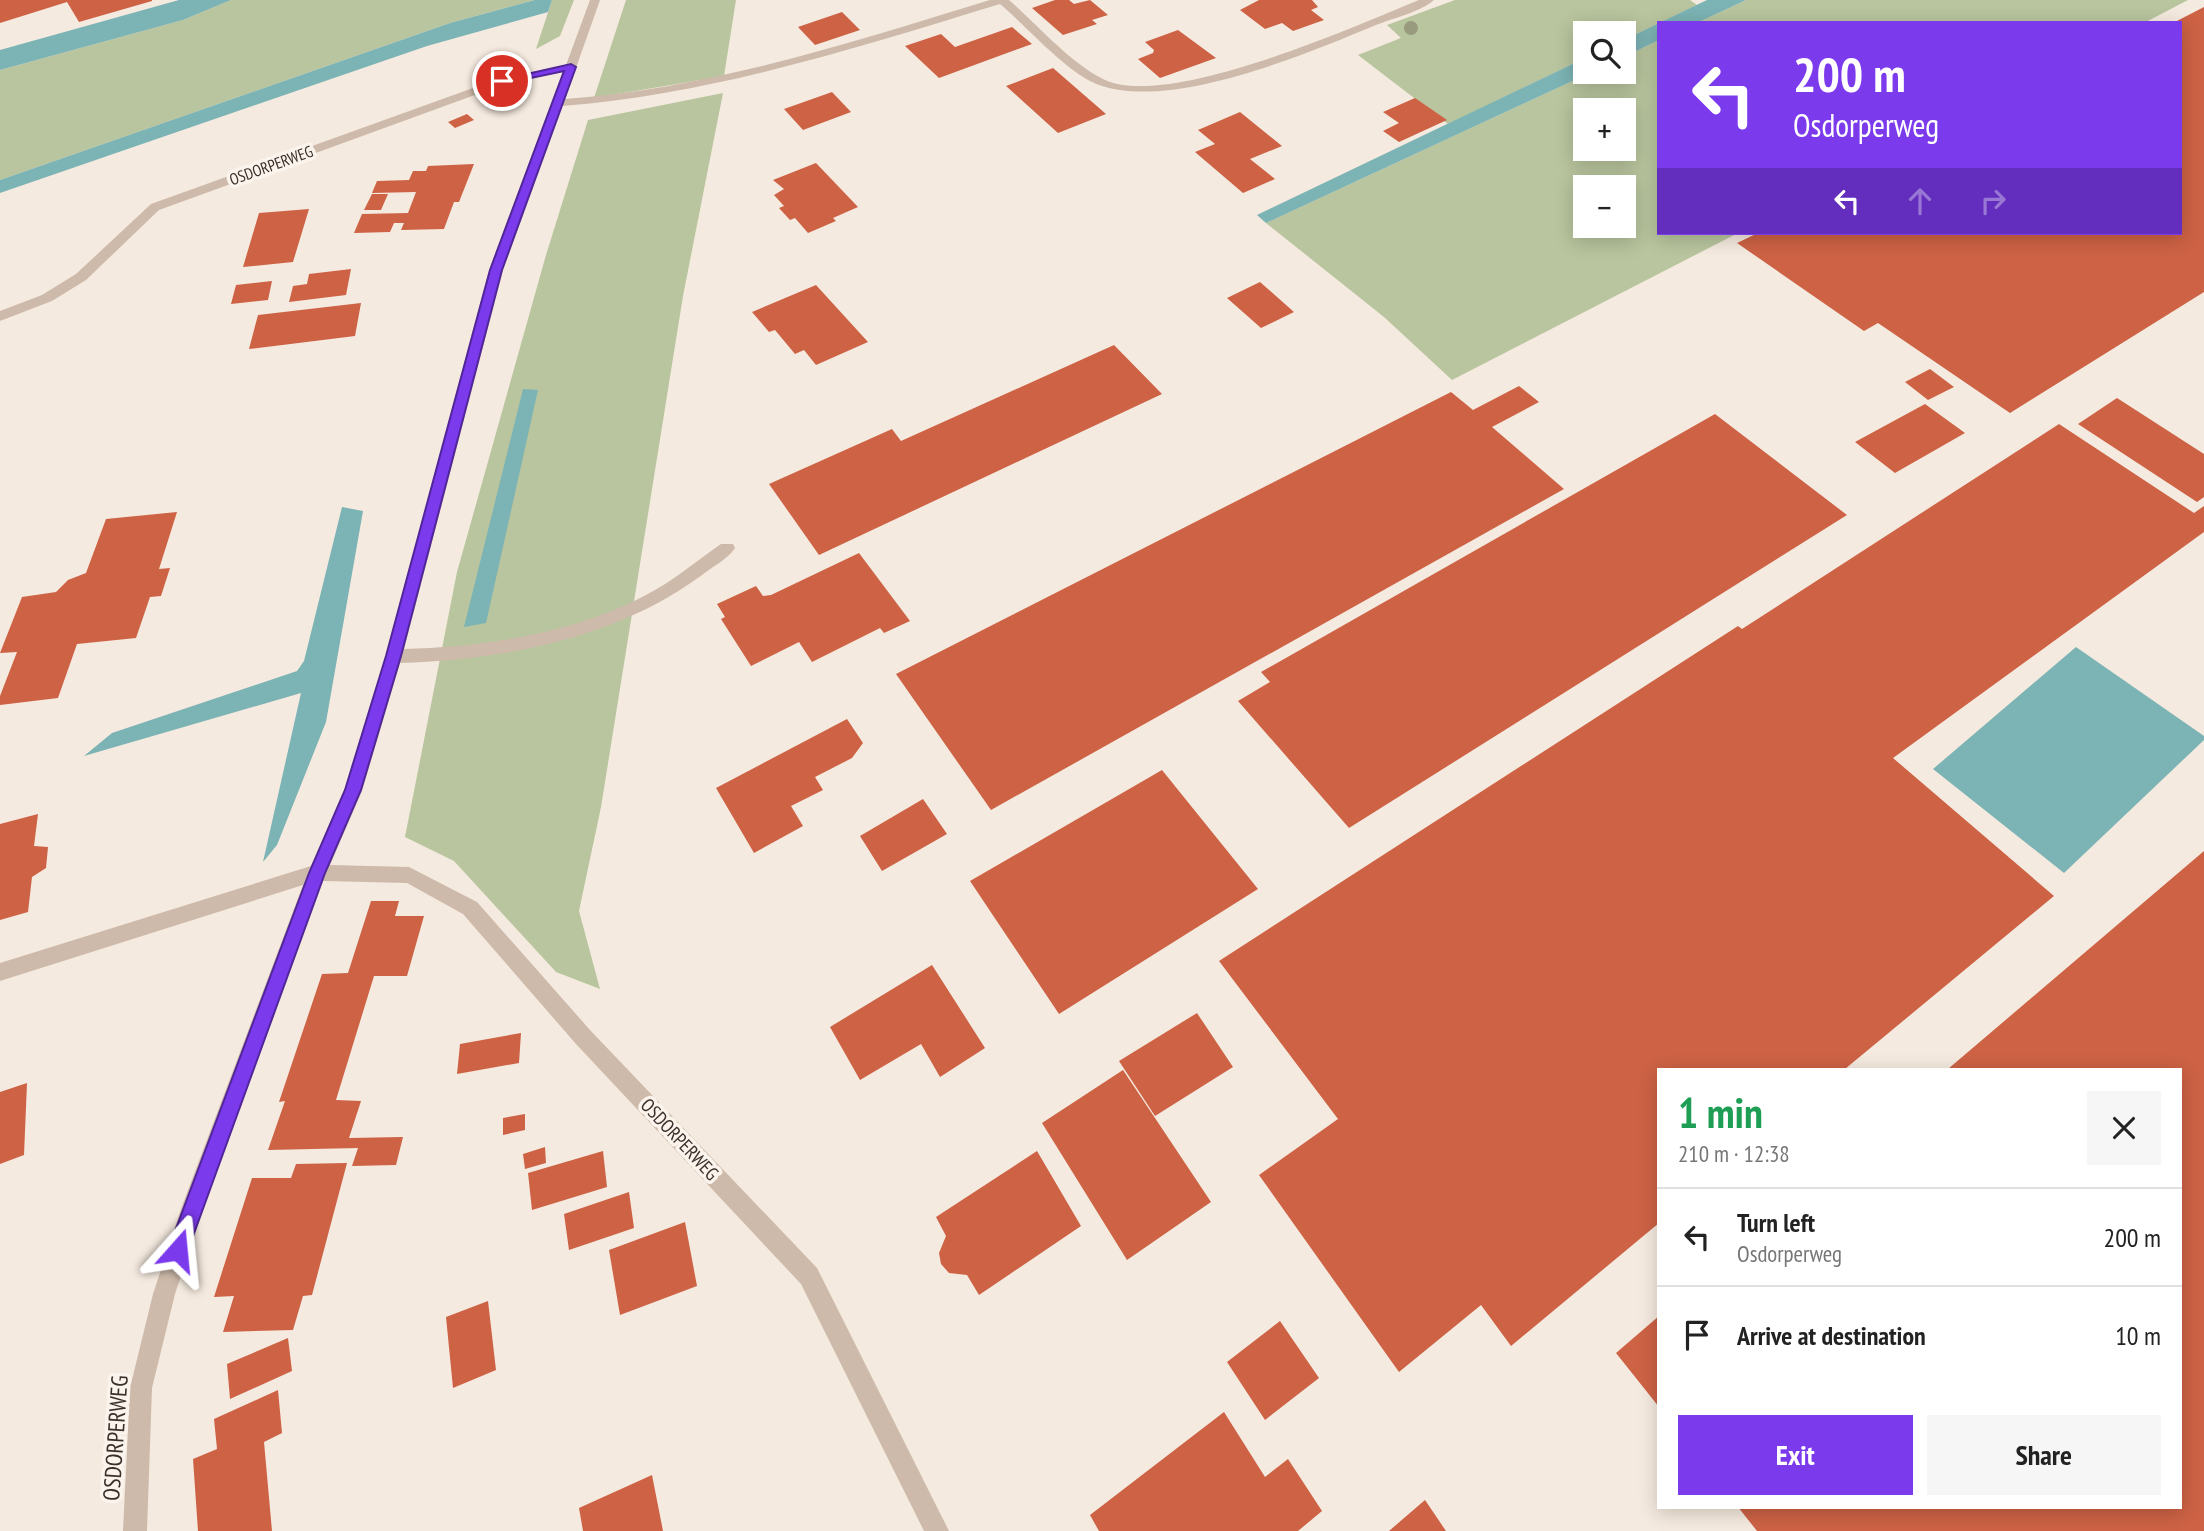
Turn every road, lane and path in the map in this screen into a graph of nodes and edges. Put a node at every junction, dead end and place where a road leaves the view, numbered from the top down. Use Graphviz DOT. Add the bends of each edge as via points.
graph roads {
  1 [pos="595,0"];
  2 [pos="1002,0"];
  3 [pos="1429,0"];
  4 [pos="571,67"];
  5 [pos="558,103"];
  6 [pos="0,316"];
  7 [pos="727,548"];
  8 [pos="394,656"];
  9 [pos="317,873"];
  10 [pos="0,972"];
  11 [pos="135,1531"];
  12 [pos="937,1531"];
  1 -- 4 [label="street, OSDORPERWEG"];
  2 -- 3 [label="street" via="1101,83 1130,92 1222,77"];
  2 -- 5 [label="street" via="748,74 601,100"];
  4 -- 5 [label="street, OSDORPERWEG"];
  4 -- 6 [label="street, OSDORPERWEG" via="502,81 155,207 81,277 47,298"];
  5 -- 8 [label="street, OSDORPERWEG" via="496,270"];
  7 -- 8 [label="street" via="652,599 574,629 430,657"];
  8 -- 9 [label="street, OSDORPERWEG" via="353,790"];
  9 -- 10 [label="street"];
  9 -- 11 [label="street, OSDORPERWEG" via="192,1206 164,1294 141,1388"];
  9 -- 12 [label="street, OSDORPERWEG" via="409,875 470,908 583,1037 809,1276"];
}
